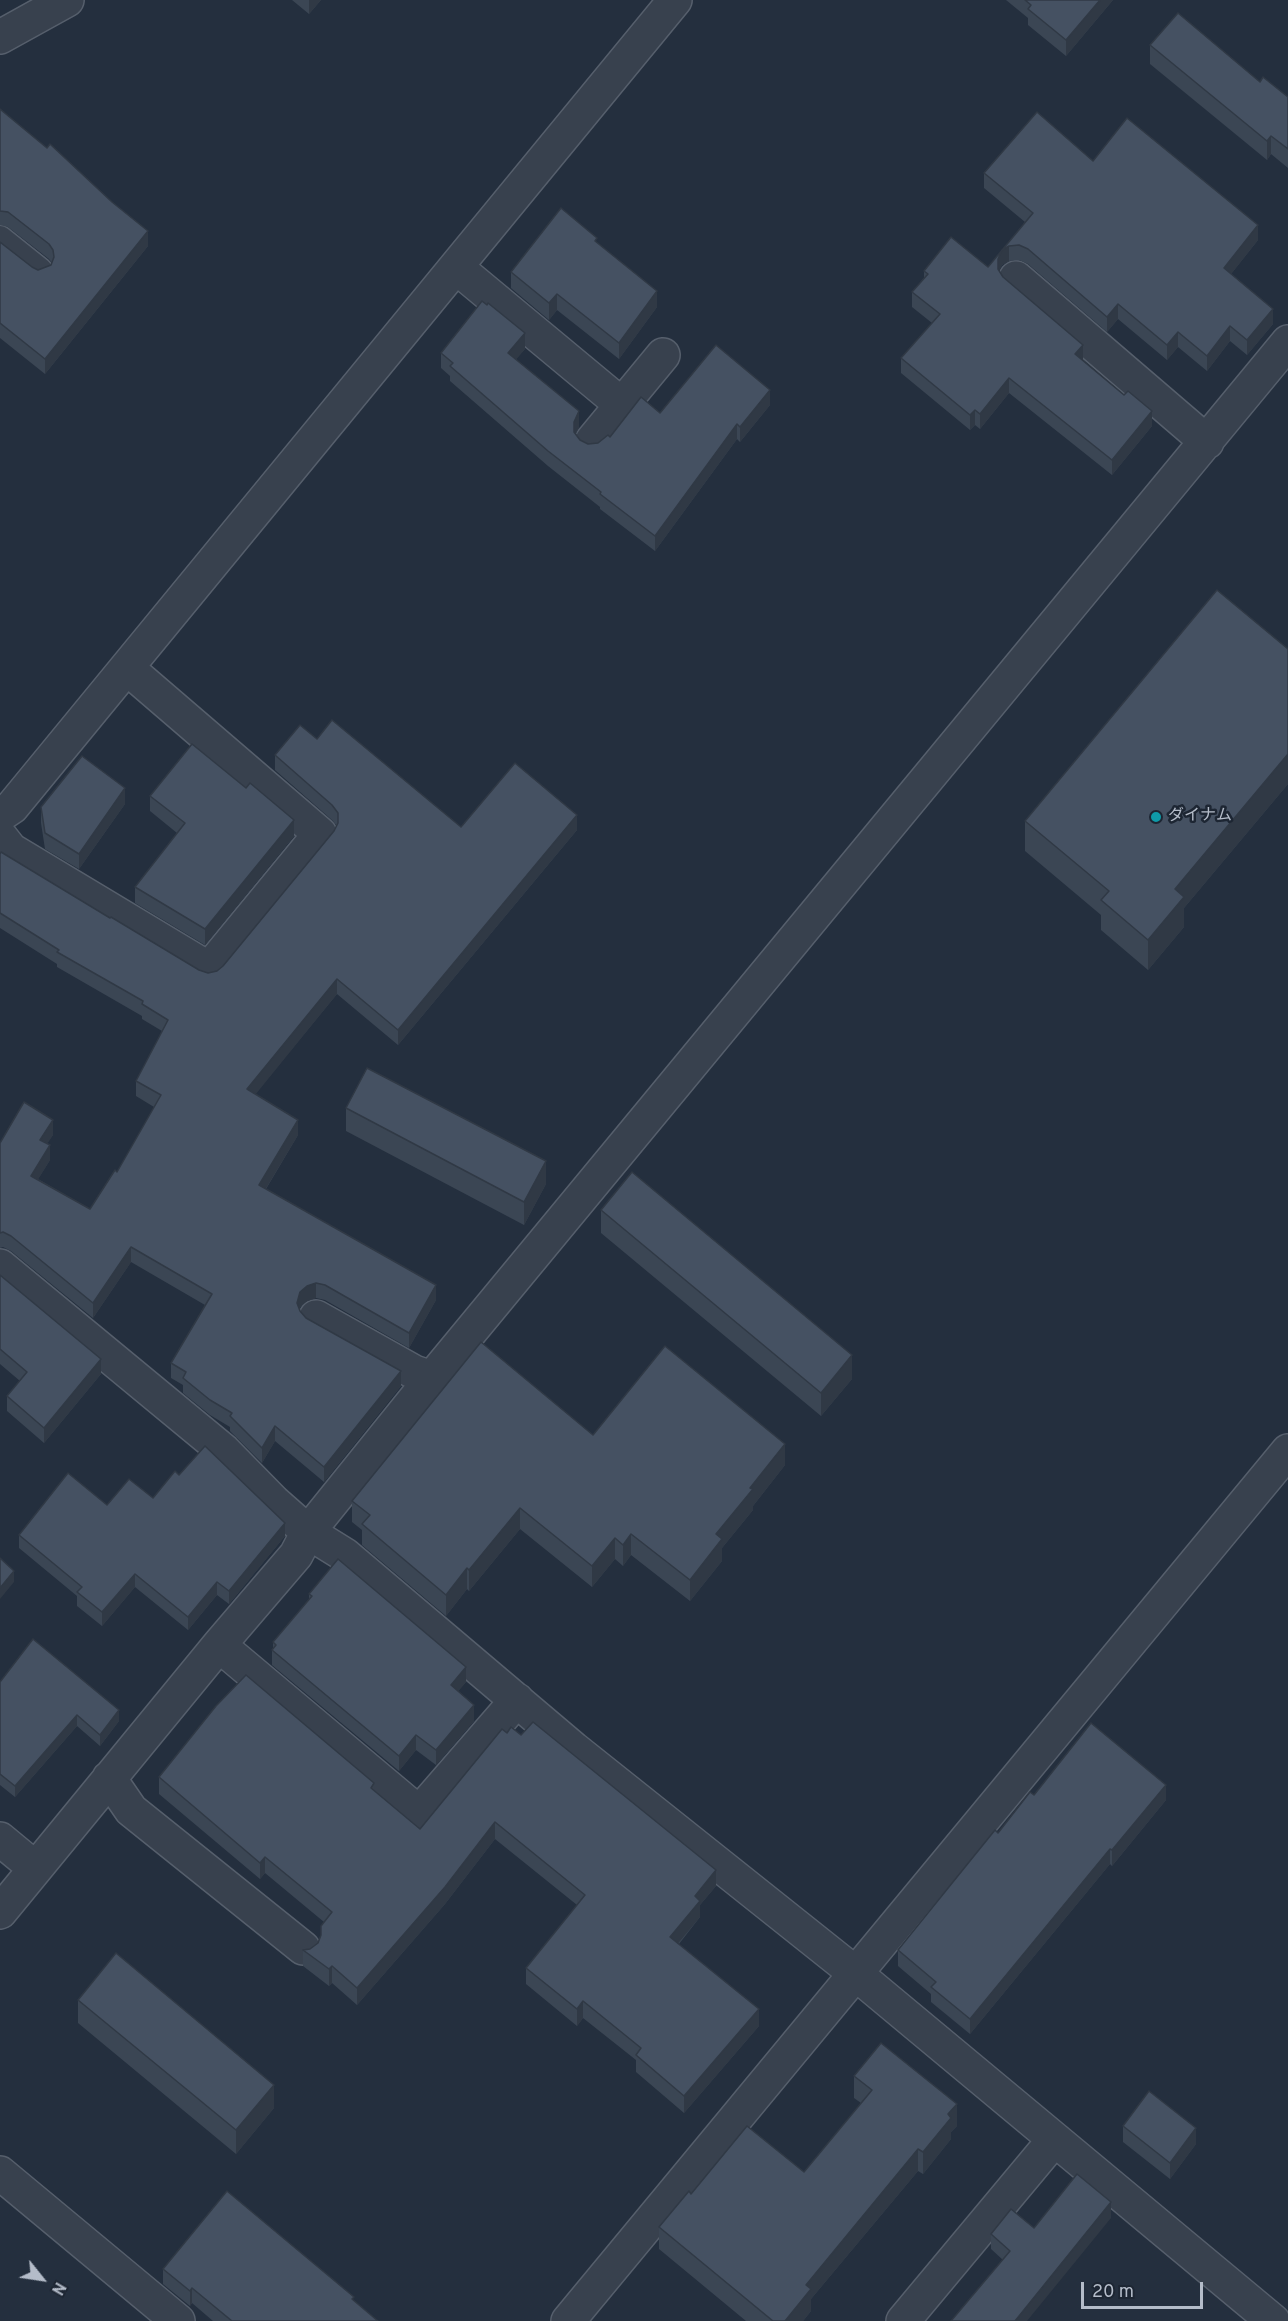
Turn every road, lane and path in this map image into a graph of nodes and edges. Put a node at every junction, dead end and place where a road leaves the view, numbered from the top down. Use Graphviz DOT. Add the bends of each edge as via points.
graph roads {
  1 [pos="67,0"];
  2 [pos="675,0"];
  3 [pos="0,37"];
  4 [pos="0,238"];
  5 [pos="456,267"];
  6 [pos="40,270"];
  7 [pos="1016,278"];
  8 [pos="1288,342"];
  9 [pos="663,355"];
  10 [pos="622,405"];
  11 [pos="592,441"];
  12 [pos="1207,442"];
  13 [pos="127,668"];
  14 [pos="0,814"];
  15 [pos="0,836"];
  16 [pos="0,1266"];
  17 [pos="316,1317"];
  18 [pos="432,1378"];
  19 [pos="1288,1451"];
  20 [pos="308,1532"];
  21 [pos="219,1645"];
  22 [pos="517,1700"];
  23 [pos="109,1778"];
  24 [pos="0,1839"];
  25 [pos="35,1868"];
  26 [pos="0,1912"];
  27 [pos="303,1948"];
  28 [pos="855,1973"];
  29 [pos="1054,2139"];
  30 [pos="0,2173"];
  31 [pos="178,2321"];
  32 [pos="568,2321"];
  33 [pos="903,2321"];
  34 [pos="1273,2321"];
  1 -- 3 [label="street"];
  2 -- 5 [label="street"];
  4 -- 6 [label="lane"];
  5 -- 10 [label="street"];
  5 -- 13 [label="street"];
  7 -- 12 [label="street"];
  8 -- 12 [label="street"];
  9 -- 10 [label="street"];
  10 -- 11 [label="street"];
  12 -- 18 [label="street"];
  13 -- 14 [label="street" via="12,807"];
  13 -- 15 [label="street" via="320,834 209,969 11,850"];
  16 -- 20 [label="street" via="224,1451"];
  17 -- 18 [label="street" via="414,1372"];
  18 -- 20 [label="street"];
  19 -- 28 [label="street"];
  20 -- 21 [label="street" via="296,1555"];
  20 -- 22 [label="street" via="345,1555"];
  21 -- 22 [label="street" via="419,1813"];
  21 -- 23 [label="street"];
  22 -- 28 [label="street"];
  23 -- 25 [label="street"];
  23 -- 27 [label="street" via="131,1810"];
  24 -- 25 [label="street"];
  25 -- 26 [label="street"];
  28 -- 29 [label="street"];
  28 -- 32 [label="street"];
  29 -- 33 [label="street"];
  29 -- 34 [label="street"];
  30 -- 31 [label="street"];
}
